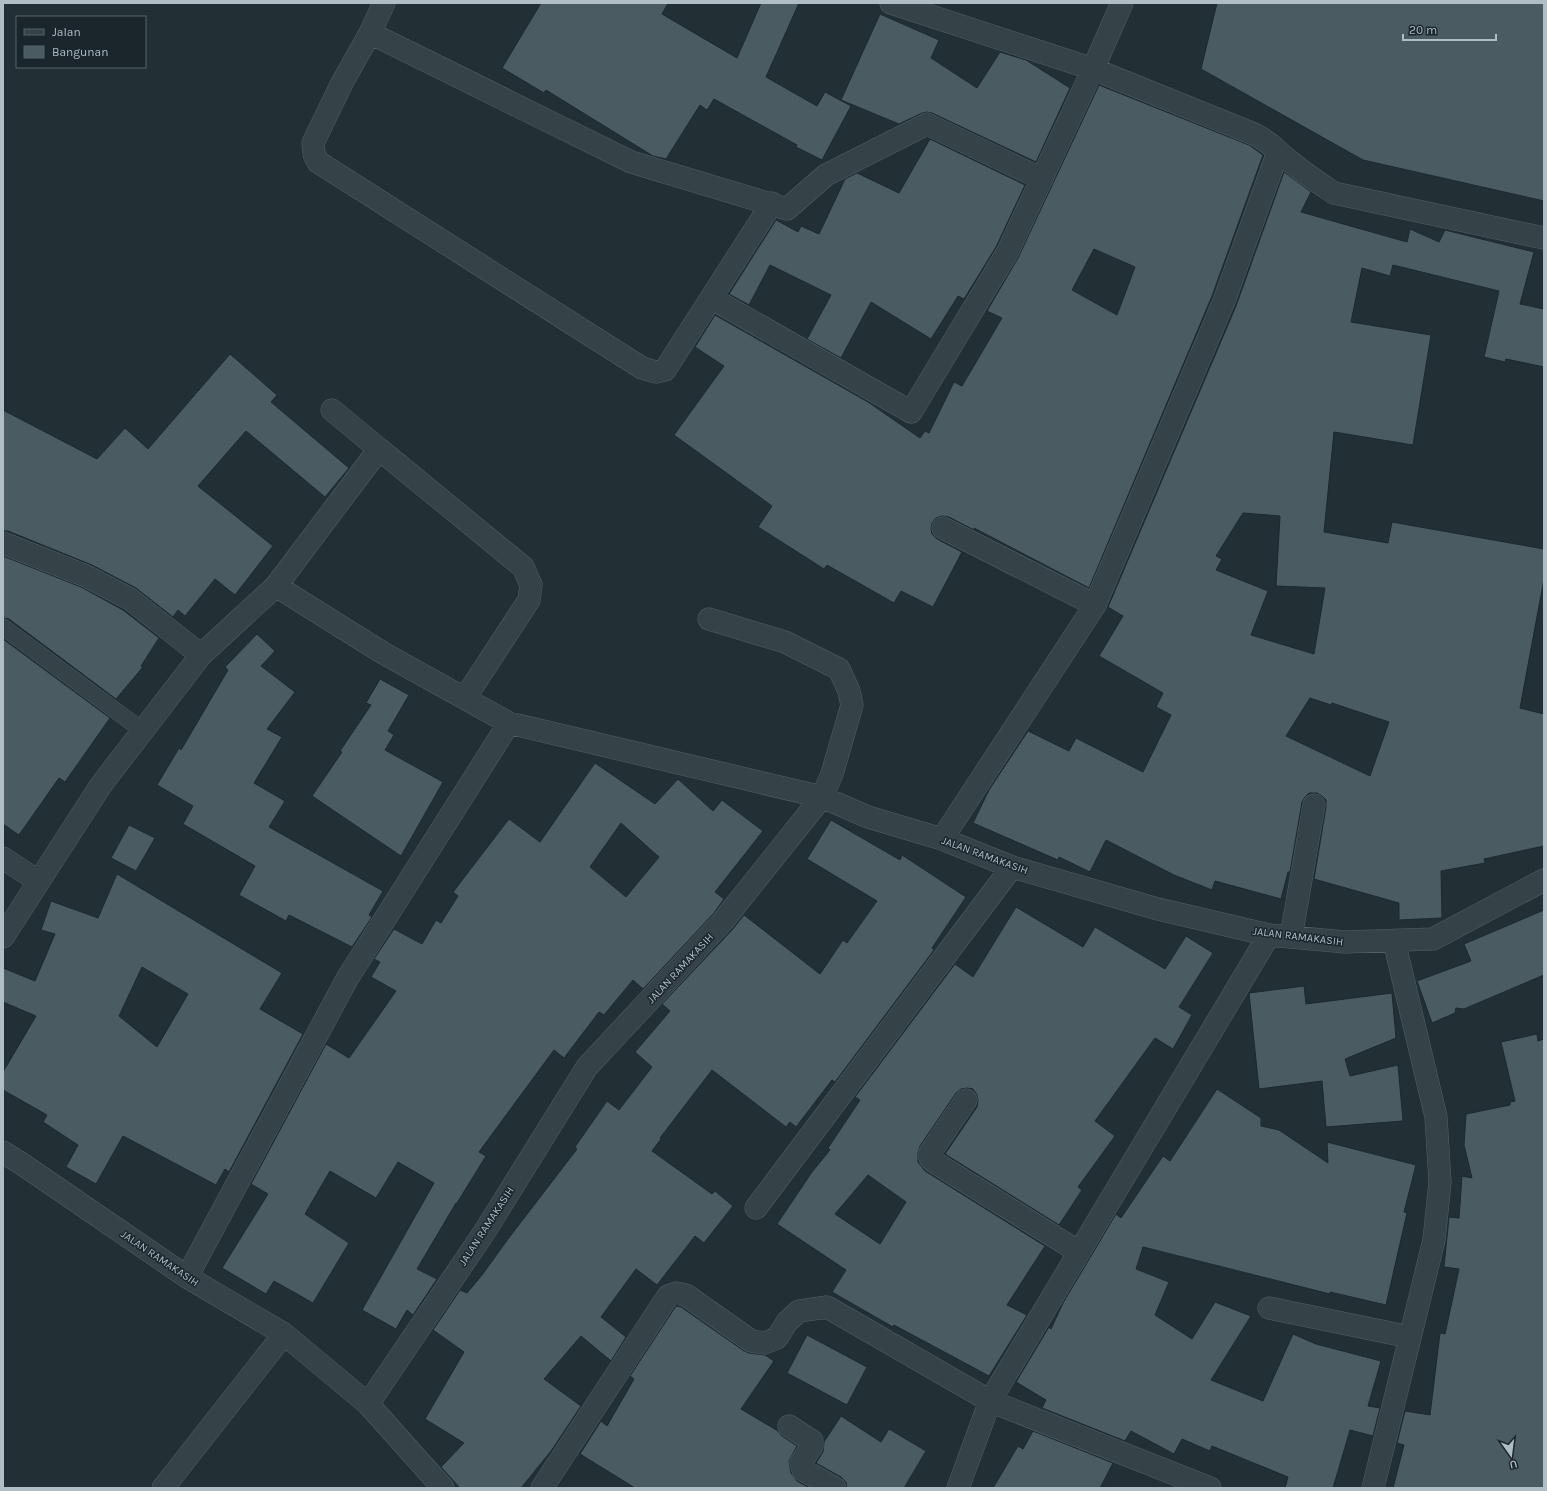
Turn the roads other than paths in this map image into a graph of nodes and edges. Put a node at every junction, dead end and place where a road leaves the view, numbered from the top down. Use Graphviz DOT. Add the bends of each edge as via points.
graph roads {
  1 [pos="384,3"];
  2 [pos="891,3"];
  3 [pos="1122,3"];
  4 [pos="370,34"];
  5 [pos="1093,69"];
  6 [pos="1278,152"];
  7 [pos="1042,179"];
  8 [pos="772,203"];
  9 [pos="1544,238"];
  10 [pos="711,298"];
  11 [pos="332,410"];
  12 [pos="379,449"];
  13 [pos="944,528"];
  14 [pos="3,543"];
  15 [pos="276,586"];
  16 [pos="1095,605"];
  17 [pos="710,619"];
  18 [pos="3,627"];
  19 [pos="201,655"];
  20 [pos="465,698"];
  21 [pos="509,723"];
  22 [pos="143,731"];
  23 [pos="822,797"];
  24 [pos="1314,805"];
  25 [pos="942,839"];
  26 [pos="3,858"];
  27 [pos="1012,867"];
  28 [pos="1544,880"];
  29 [pos="38,882"];
  30 [pos="1269,935"];
  31 [pos="3,937"];
  32 [pos="1291,937"];
  33 [pos="1394,941"];
  34 [pos="966,1100"];
  35 [pos="3,1152"];
  36 [pos="756,1208"];
  37 [pos="1079,1252"];
  38 [pos="187,1277"];
  39 [pos="1269,1308"];
  40 [pos="284,1334"];
  41 [pos="1410,1337"];
  42 [pos="990,1401"];
  43 [pos="368,1404"];
  44 [pos="788,1426"];
  45 [pos="163,1488"];
  46 [pos="442,1488"];
  47 [pos="542,1488"];
  48 [pos="835,1488"];
  49 [pos="958,1488"];
  50 [pos="1210,1488"];
  51 [pos="1373,1488"];
  1 -- 4 [label="street"];
  2 -- 5 [label="street"];
  3 -- 5 [label="street"];
  4 -- 8 [label="street" via="631,162"];
  4 -- 10 [label="street" via="342,83 313,143 318,162 642,368 656,372 665,370"];
  5 -- 6 [label="street" via="1254,134 1266,140"];
  5 -- 7 [label="street"];
  6 -- 9 [label="street" via="1334,193"];
  6 -- 16 [label="street" via="1224,301"];
  7 -- 8 [label="street" via="926,124 826,175 787,209"];
  7 -- 10 [label="street" via="1007,253 911,412"];
  8 -- 10 [label="street"];
  11 -- 12 [label="street"];
  12 -- 15 [label="street"];
  12 -- 20 [label="street" via="523,567 532,585 529,600"];
  13 -- 16 [label="street"];
  14 -- 19 [label="street" via="86,576 130,599"];
  15 -- 19 [label="street"];
  15 -- 20 [label="street" via="383,653"];
  16 -- 25 [label="street"];
  17 -- 23 [label="street" via="785,642 839,669 852,705 832,774"];
  18 -- 22 [label="lane"];
  19 -- 22 [label="street"];
  20 -- 21 [label="street"];
  21 -- 23 [label="street"];
  21 -- 38 [label="street" via="347,979"];
  22 -- 29 [label="street" via="101,785"];
  23 -- 25 [label="street, JALAN RAMAKASIH" via="868,817"];
  23 -- 43 [label="street, JALAN RAMAKASIH" via="723,921 586,1067 484,1231"];
  24 -- 32 [label="street"];
  25 -- 27 [label="street, JALAN RAMAKASIH"];
  26 -- 29 [label="street"];
  27 -- 30 [label="street, JALAN RAMAKASIH" via="1158,908"];
  27 -- 36 [label="street"];
  28 -- 33 [label="street, JALAN RAMAKASIH" via="1433,939"];
  29 -- 31 [label="street"];
  30 -- 32 [label="street, JALAN RAMAKASIH"];
  30 -- 37 [label="street"];
  32 -- 33 [label="street, JALAN RAMAKASIH" via="1345,942"];
  33 -- 41 [label="street" via="1436,1117 1440,1182 1434,1240"];
  34 -- 37 [label="street" via="930,1153 930,1158"];
  35 -- 38 [label="street, JALAN RAMAKASIH"];
  37 -- 42 [label="street"];
  38 -- 40 [label="street, JALAN RAMAKASIH"];
  39 -- 41 [label="street"];
  40 -- 43 [label="street, JALAN RAMAKASIH"];
  40 -- 45 [label="street"];
  41 -- 51 [label="street"];
  42 -- 47 [label="street" via="827,1307 799,1311 787,1322 777,1338 765,1343 751,1341 686,1295 676,1293 668,1296"];
  42 -- 49 [label="street"];
  42 -- 50 [label="street"];
  43 -- 46 [label="street"];
  44 -- 48 [label="street" via="812,1441 812,1446 800,1463 803,1470"];
}
